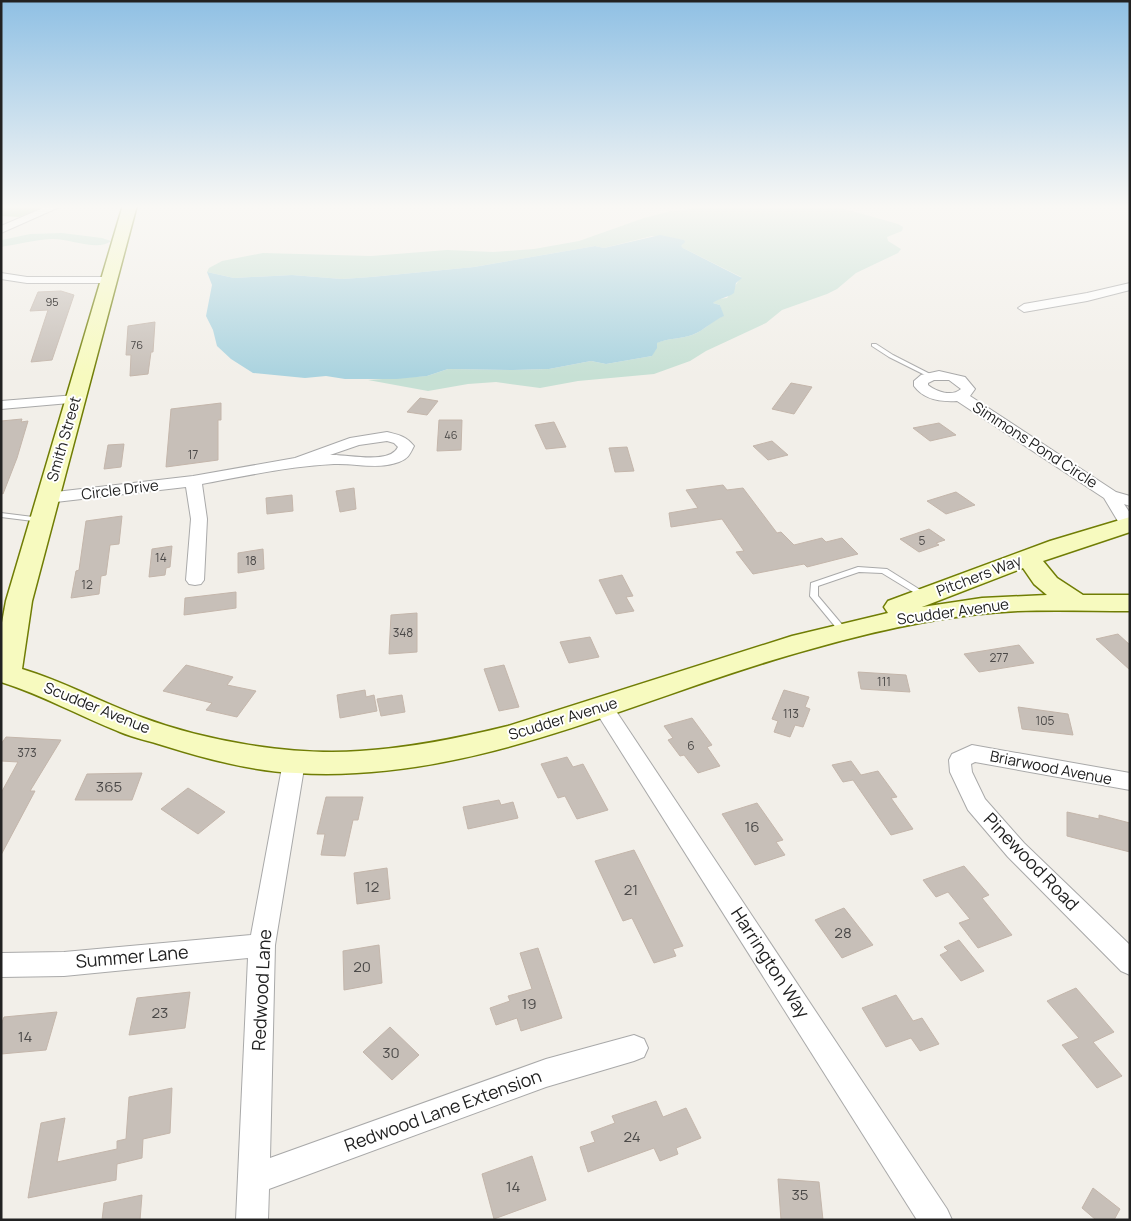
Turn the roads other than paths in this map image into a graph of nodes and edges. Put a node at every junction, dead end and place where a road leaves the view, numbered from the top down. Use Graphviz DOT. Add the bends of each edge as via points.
graph roads {
  1 [pos="114,262"];
  2 [pos="1,276"];
  3 [pos="109,280"];
  4 [pos="1130,286"];
  5 [pos="1024,308"];
  6 [pos="874,345"];
  7 [pos="931,376"];
  8 [pos="960,396"];
  9 [pos="76,399"];
  10 [pos="1,405"];
  11 [pos="299,462"];
  12 [pos="193,481"];
  13 [pos="1110,495"];
  14 [pos="47,498"];
  15 [pos="1130,501"];
  16 [pos="1,515"];
  17 [pos="40,520"];
  18 [pos="1129,524"];
  19 [pos="1029,558"];
  20 [pos="1000,568"];
  21 [pos="195,580"];
  22 [pos="927,596"];
  23 [pos="1076,602"];
  24 [pos="1130,602"];
  25 [pos="1035,603"];
  26 [pos="842,628"];
  27 [pos="802,642"];
  28 [pos="3,675"];
  29 [pos="603,707"];
  30 [pos="972,753"];
  31 [pos="294,762"];
  32 [pos="1130,782"];
  33 [pos="262,945"];
  34 [pos="1130,963"];
  35 [pos="1,964"];
  36 [pos="634,1048"];
  37 [pos="254,1179"];
  38 [pos="252,1220"];
  39 [pos="936,1220"];
  1 -- 3 [label="main road, Smith Street"];
  2 -- 3 [label="street" via="27,280"];
  3 -- 9 [label="main road, Smith Street"];
  4 -- 5 [label="street"];
  6 -- 7 [label="lane"];
  7 -- 8 [label="street, Simmons Pond Circle" via="947,376 964,383 968,389"];
  7 -- 8 [label="street, Simmons Pond Circle" via="921,381 926,391 945,397"];
  8 -- 13 [label="street, Simmons Pond Circle"];
  9 -- 10 [label="street"];
  9 -- 14 [label="main road, Smith Street"];
  11 -- 11 [label="street, Circle Drive" via="338,459 384,462 402,455 406,446 396,438 377,437"];
  11 -- 12 [label="street, Circle Drive"];
  12 -- 14 [label="street, Circle Drive"];
  12 -- 21 [label="street" via="199,519"];
  13 -- 15 [label="street, Simmons Pond Circle"];
  13 -- 18 [label="street, Simmons Pond Circle"];
  14 -- 17 [label="main road, Smith Street"];
  16 -- 17 [label="lane"];
  17 -- 28 [label="main road, Smith Street"];
  18 -- 19 [label="main road, Pitchers Way"];
  19 -- 20 [label="main road, Pitchers Way"];
  19 -- 23 [label="main road" via="1046,583"];
  20 -- 22 [label="main road, Pitchers Way"];
  20 -- 25 [label="main road"];
  22 -- 26 [label="main road, Pitchers Way"];
  22 -- 26 [label="lane" via="884,571 858,569 814,585 814,596"];
  23 -- 24 [label="main road, Scudder Avenue"];
  23 -- 25 [label="main road, Scudder Avenue"];
  25 -- 27 [label="main road, Scudder Avenue" via="982,606 905,618"];
  26 -- 27 [label="main road, Pitchers Way"];
  27 -- 29 [label="main road, Scudder Avenue"];
  28 -- 31 [label="main road, Scudder Avenue" via="43,685 131,725 218,751"];
  29 -- 31 [label="main road, Scudder Avenue" via="467,748 358,763"];
  29 -- 39 [label="street, Harrington Way"];
  30 -- 32 [label="street, Briarwood Avenue"];
  30 -- 34 [label="street, Pinewood Road" via="960,760 961,772 976,804 1016,850"];
  31 -- 33 [label="street, Redwood Lane"];
  33 -- 35 [label="street, Summer Lane" via="64,964"];
  33 -- 37 [label="street, Redwood Lane"];
  36 -- 37 [label="street, Redwood Lane Extension" via="546,1073"];
  37 -- 38 [label="street, Redwood Lane"];
}
